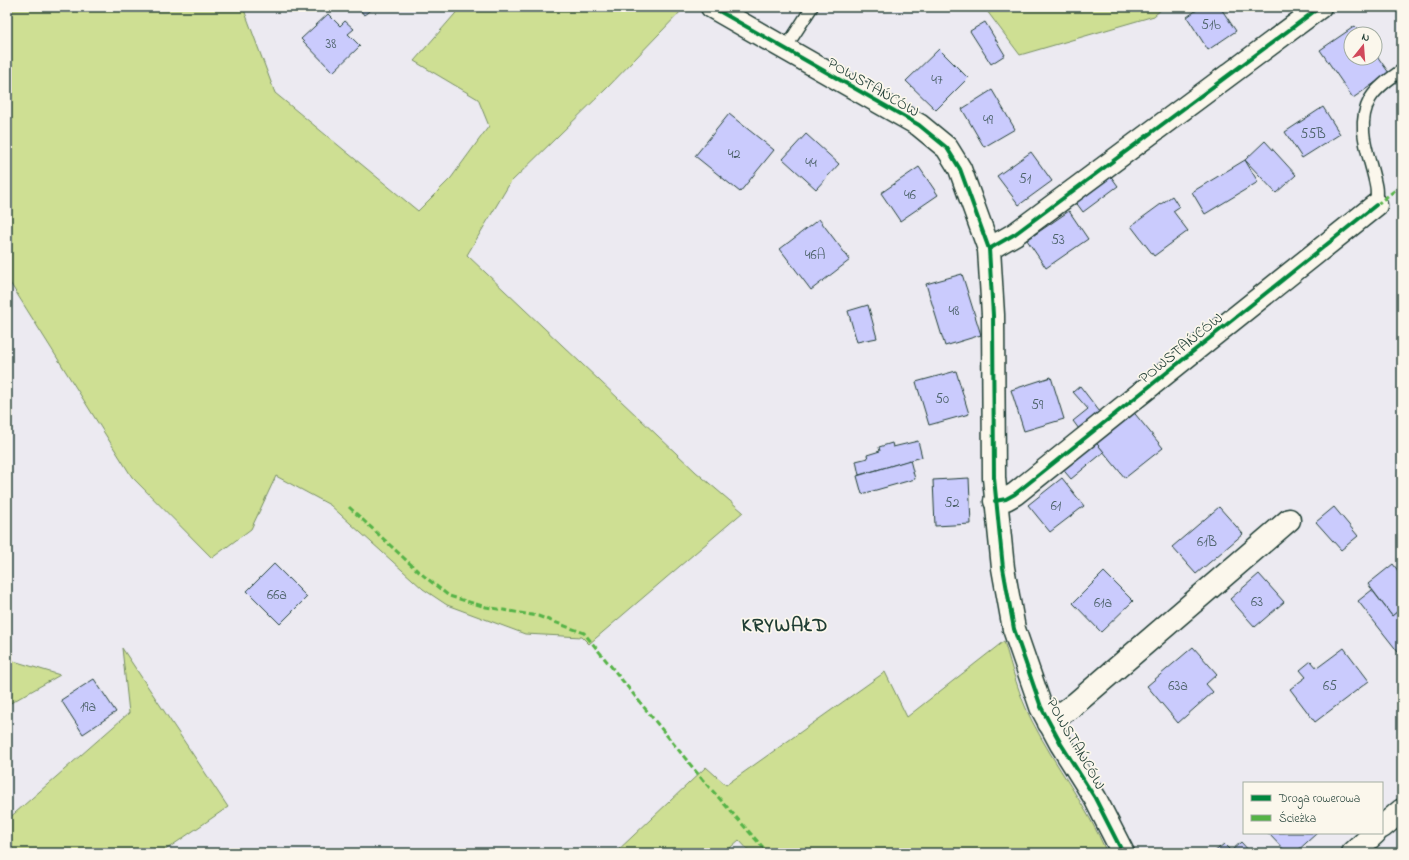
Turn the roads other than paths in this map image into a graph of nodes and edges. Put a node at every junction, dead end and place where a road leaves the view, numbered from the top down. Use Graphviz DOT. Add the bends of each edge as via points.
graph roads {
  1 [pos="712,7"];
  2 [pos="812,7"];
  3 [pos="1320,7"];
  4 [pos="785,49"];
  5 [pos="1402,70"];
  6 [pos="1376,205"];
  7 [pos="989,250"];
  8 [pos="995,501"];
  9 [pos="1289,520"];
  10 [pos="1049,723"];
  11 [pos="1402,810"];
  12 [pos="1383,826"];
  13 [pos="1375,834"];
  14 [pos="1123,853"];
  15 [pos="1353,853"];
  1 -- 4 [label="street, POWSTAŃCÓW"];
  2 -- 4 [label="lane"];
  3 -- 7 [label="street" via="1015,234"];
  4 -- 7 [label="street, POWSTAŃCÓW" via="903,115 940,141 960,168"];
  5 -- 6 [label="lane" via="1379,88 1370,98 1365,111 1364,139 1376,188"];
  6 -- 8 [label="street, POWSTAŃCÓW" via="1015,494"];
  7 -- 8 [label="street, POWSTAŃCÓW" via="994,315 992,432"];
  8 -- 10 [label="street, POWSTAŃCÓW" via="1014,629 1034,690"];
  9 -- 10 [label="street, POWSTAŃCÓW" via="1075,704"];
  10 -- 14 [label="street, POWSTAŃCÓW" via="1098,804"];
  11 -- 12 [label="street"];
  13 -- 15 [label="street"];
}
